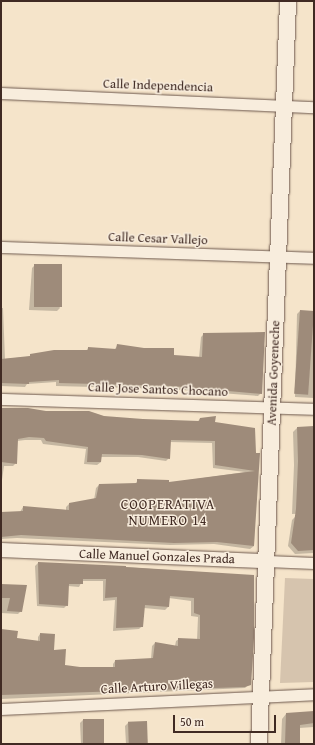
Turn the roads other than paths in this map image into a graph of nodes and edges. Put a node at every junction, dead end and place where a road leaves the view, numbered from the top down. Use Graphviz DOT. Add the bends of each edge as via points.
graph roads {
  1 [pos="288,1"];
  2 [pos="1,93"];
  3 [pos="284,105"];
  4 [pos="314,107"];
  5 [pos="1,247"];
  6 [pos="279,257"];
  7 [pos="314,258"];
  8 [pos="1,399"];
  9 [pos="272,407"];
  10 [pos="314,409"];
  11 [pos="1,550"];
  12 [pos="267,561"];
  13 [pos="314,563"];
  14 [pos="314,694"];
  15 [pos="262,696"];
  16 [pos="1,709"];
  17 [pos="259,744"];
  1 -- 3 [label="main road, Avenida Goyeneche"];
  2 -- 3 [label="street, Calle Independencia"];
  3 -- 4 [label="street, Calle Independencia"];
  3 -- 6 [label="main road, Avenida Goyeneche"];
  5 -- 6 [label="street, Calle Cesar Vallejo"];
  6 -- 7 [label="street, Calle Cesar Vallejo"];
  6 -- 9 [label="main road, Avenida Goyeneche"];
  8 -- 9 [label="street, Calle Jose Santos Chocano"];
  9 -- 10 [label="street, Calle Jose Santos Chocano"];
  9 -- 12 [label="main road, Avenida Goyeneche"];
  11 -- 12 [label="street, Calle Manuel Gonzales Prada"];
  12 -- 13 [label="street, Calle Manuel Gonzales Prada"];
  12 -- 15 [label="main road, Avenida Goyeneche"];
  14 -- 15 [label="street, Calle Arturo Villegas"];
  15 -- 16 [label="street, Calle Arturo Villegas"];
  15 -- 17 [label="main road, Avenida Goyeneche"];
}
